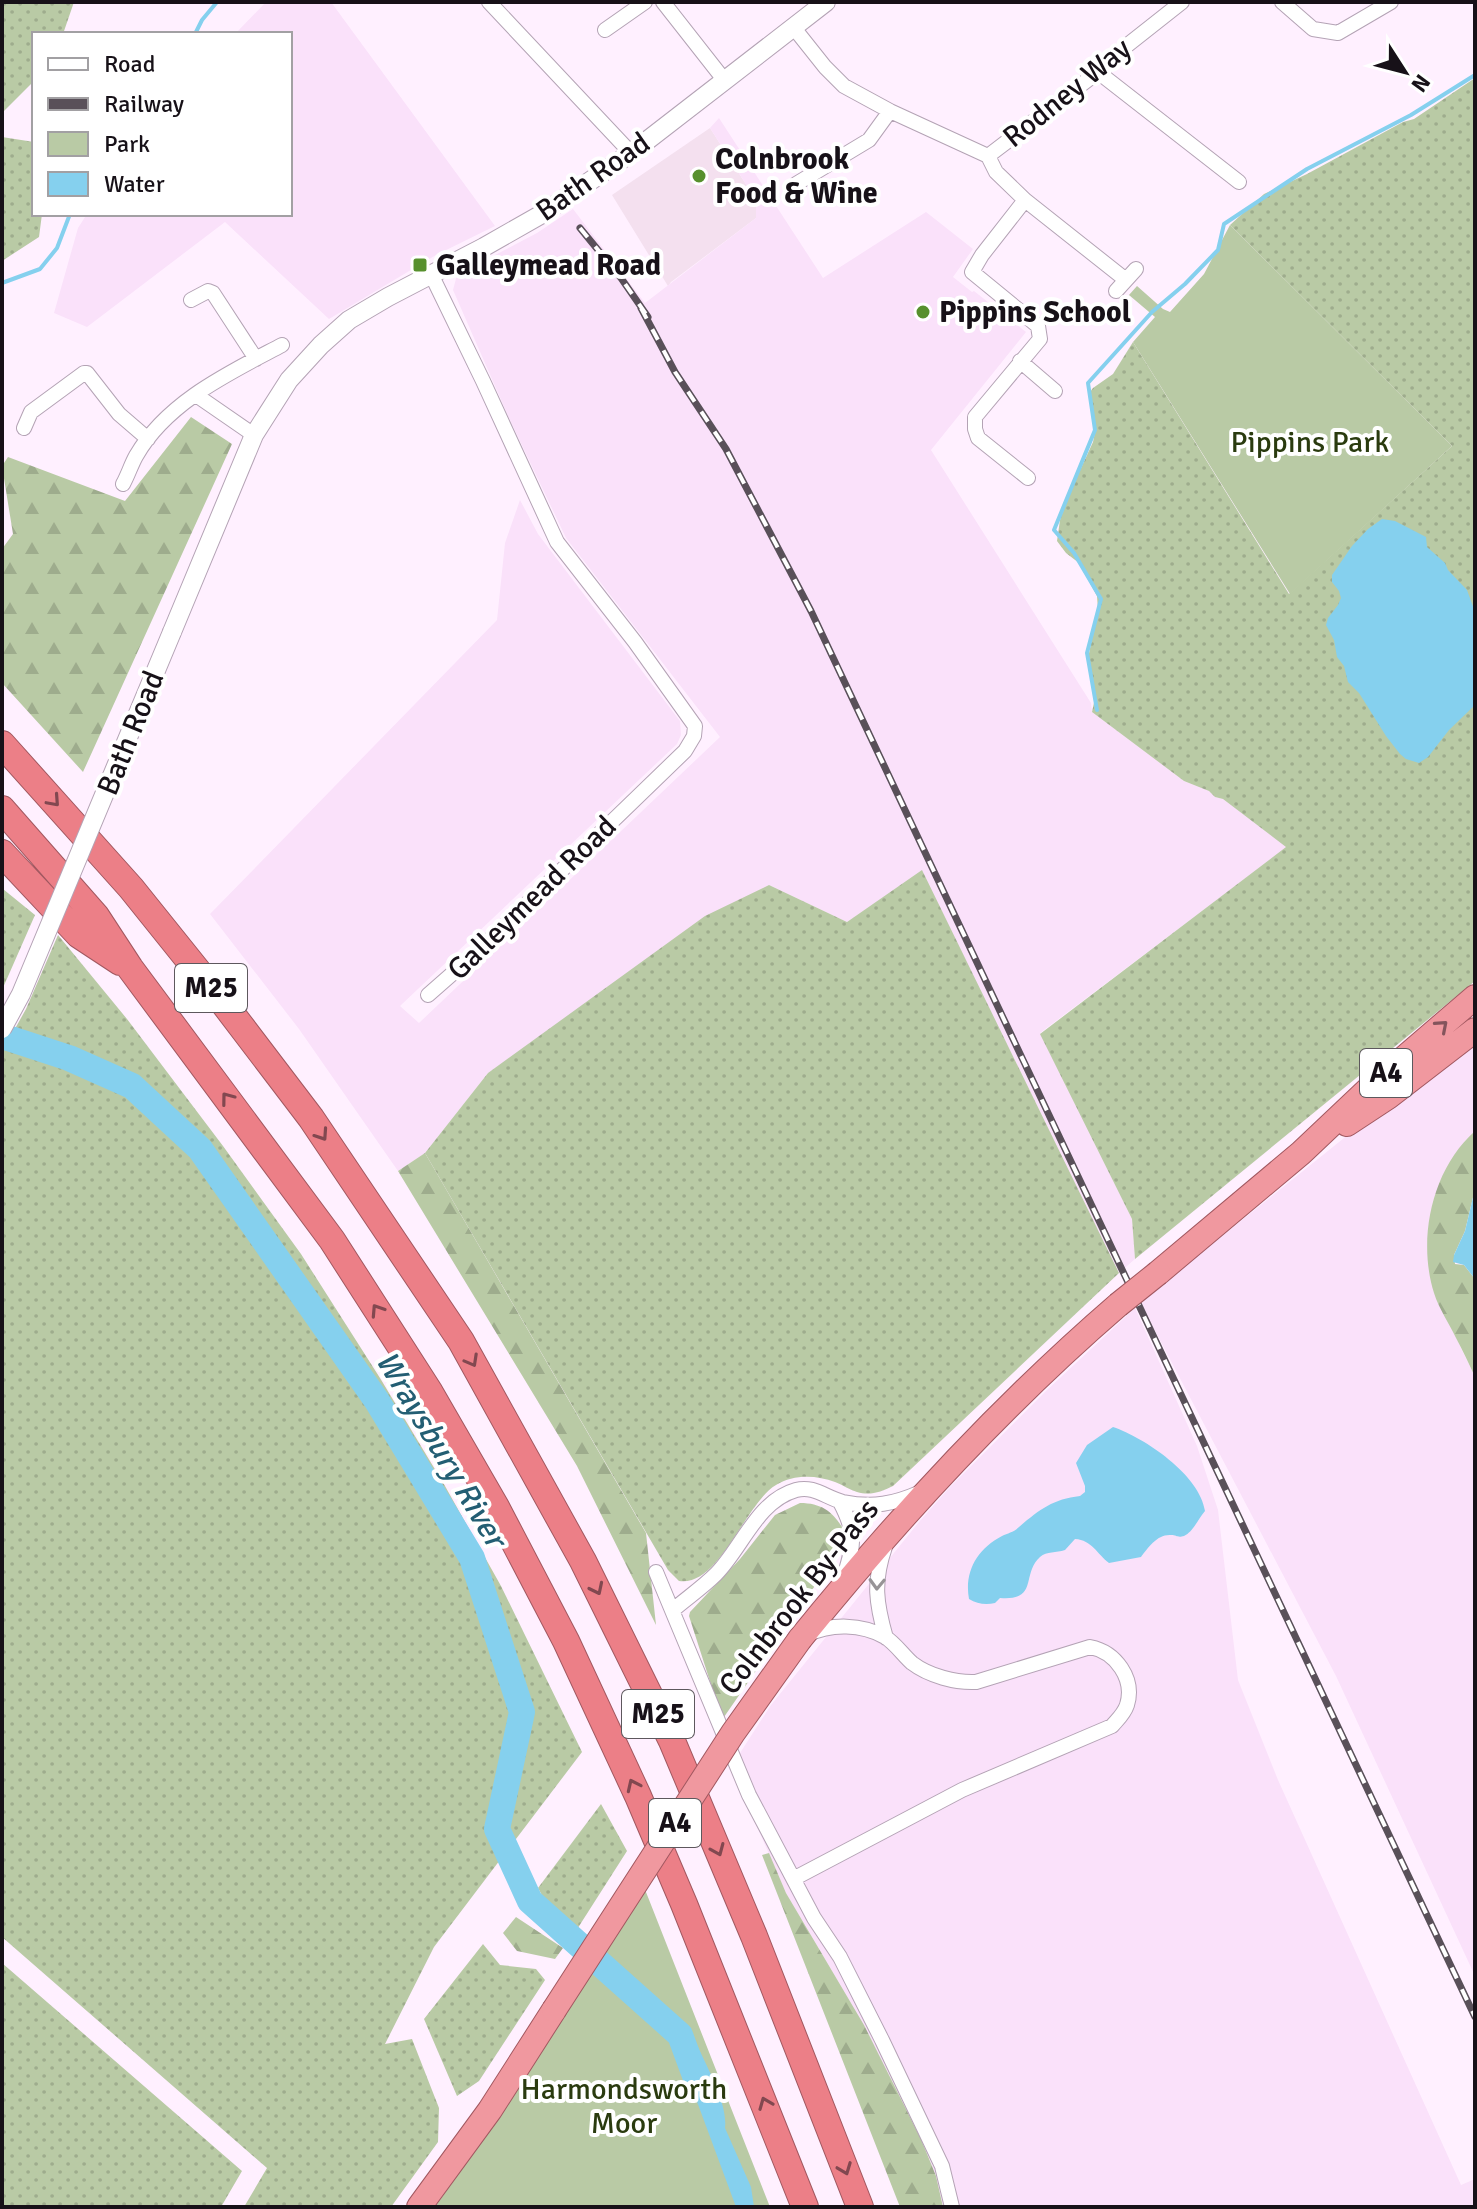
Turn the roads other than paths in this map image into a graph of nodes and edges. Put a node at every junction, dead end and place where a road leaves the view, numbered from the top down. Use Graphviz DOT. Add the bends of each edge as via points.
graph roads {
  1 [pos="489,2"];
  2 [pos="645,2"];
  3 [pos="663,2"];
  4 [pos="826,2"];
  5 [pos="1182,2"];
  6 [pos="1282,2"];
  7 [pos="1391,2"];
  8 [pos="794,28"];
  9 [pos="605,30"];
  10 [pos="1098,72"];
  11 [pos="725,81"];
  12 [pos="890,111"];
  13 [pos="631,153"];
  14 [pos="988,156"];
  15 [pos="1239,182"];
  16 [pos="796,184"];
  17 [pos="1025,200"];
  18 [pos="431,274"];
  19 [pos="1126,280"];
  20 [pos="191,300"];
  21 [pos="282,345"];
  22 [pos="256,359"];
  23 [pos="1020,361"];
  24 [pos="1055,391"];
  25 [pos="196,395"];
  26 [pos="24,428"];
  27 [pos="254,435"];
  28 [pos="148,439"];
  29 [pos="1028,478"];
  30 [pos="123,484"];
  31 [pos="2,744"];
  32 [pos="2,809"];
  33 [pos="2,853"];
  34 [pos="130,968"];
  35 [pos="428,995"];
  36 [pos="1475,997"];
  37 [pos="2,1029"];
  38 [pos="1475,1030"];
  39 [pos="1301,1153"];
  40 [pos="929,1488"];
  41 [pos="840,1502"];
  42 [pos="890,1532"];
  43 [pos="656,1572"];
  44 [pos="839,1590"];
  45 [pos="673,1610"];
  46 [pos="886,1638"];
  47 [pos="800,1639"];
  48 [pos="795,1878"];
  49 [pos="419,2207"];
  50 [pos="805,2207"];
  51 [pos="860,2207"];
  52 [pos="952,2207"];
  1 -- 13 [label="street"];
  2 -- 9 [label="street"];
  3 -- 11 [label="street"];
  4 -- 8 [label="street, Bath Road"];
  5 -- 10 [label="street, Rodney Way"];
  6 -- 7 [label="street" via="1313,29 1338,33"];
  8 -- 11 [label="street, Bath Road"];
  8 -- 12 [label="street, Rodney Way" via="844,86"];
  10 -- 14 [label="street, Rodney Way"];
  10 -- 15 [label="street"];
  11 -- 13 [label="street, Bath Road"];
  12 -- 14 [label="street, Rodney Way"];
  12 -- 16 [label="street" via="869,140"];
  13 -- 18 [label="street, Bath Road" via="542,214"];
  14 -- 17 [label="street" via="996,172"];
  17 -- 19 [label="street"];
  17 -- 23 [label="street" via="972,272 1038,326 1040,339"];
  18 -- 27 [label="street, Bath Road" via="349,320 321,345 289,380"];
  18 -- 35 [label="street, Galleymead Road" via="557,542 695,726 685,751"];
  20 -- 22 [label="street" via="213,293"];
  21 -- 22 [label="street"];
  22 -- 25 [label="street"];
  23 -- 24 [label="street"];
  23 -- 29 [label="street" via="975,417 975,429 978,438"];
  25 -- 27 [label="street"];
  25 -- 28 [label="street"];
  26 -- 28 [label="street" via="31,412 87,373 119,414"];
  27 -- 37 [label="street, Bath Road, bridge"];
  28 -- 30 [label="street"];
  31 -- 51 [label="highway, M25, one-way" via="131,888 225,1005 311,1118 461,1341 583,1561 672,1741"];
  32 -- 34 [label="highway, M25" via="96,916"];
  33 -- 34 [label="highway, M25" via="79,935"];
  50 -- 34 [label="highway, M25, one-way" via="638,1796 496,1507 332,1240"];
  39 -- 36 [label="highway, Colnbrook By-Pass / A4, one-way"];
  38 -- 39 [label="highway, Colnbrook By-Pass / A4" via="1388,1097"];
  39 -- 40 [label="highway, Colnbrook By-Pass / A4, bridge" via="1118,1305"];
  40 -- 41 [label="street" via="887,1504"];
  40 -- 42 [label="highway, Colnbrook By-Pass / A4"];
  41 -- 44 [label="street" via="853,1543"];
  41 -- 45 [label="street" via="799,1489 771,1503 717,1574"];
  42 -- 44 [label="highway, Colnbrook By-Pass / A4"];
  42 -- 46 [label="street, one-way" via="876,1586"];
  43 -- 45 [label="street"];
  44 -- 47 [label="highway, Colnbrook By-Pass / A4"];
  45 -- 48 [label="street" via="749,1795"];
  46 -- 47 [label="street" via="843,1626"];
  46 -- 48 [label="street" via="914,1665 966,1683 1094,1648 1123,1670 1126,1708 1112,1726 962,1790"];
  47 -- 49 [label="highway, Colnbrook By-Pass / A4, bridge" via="733,1733 490,2110"];
  48 -- 52 [label="street" via="902,2082 942,2166"];
}
